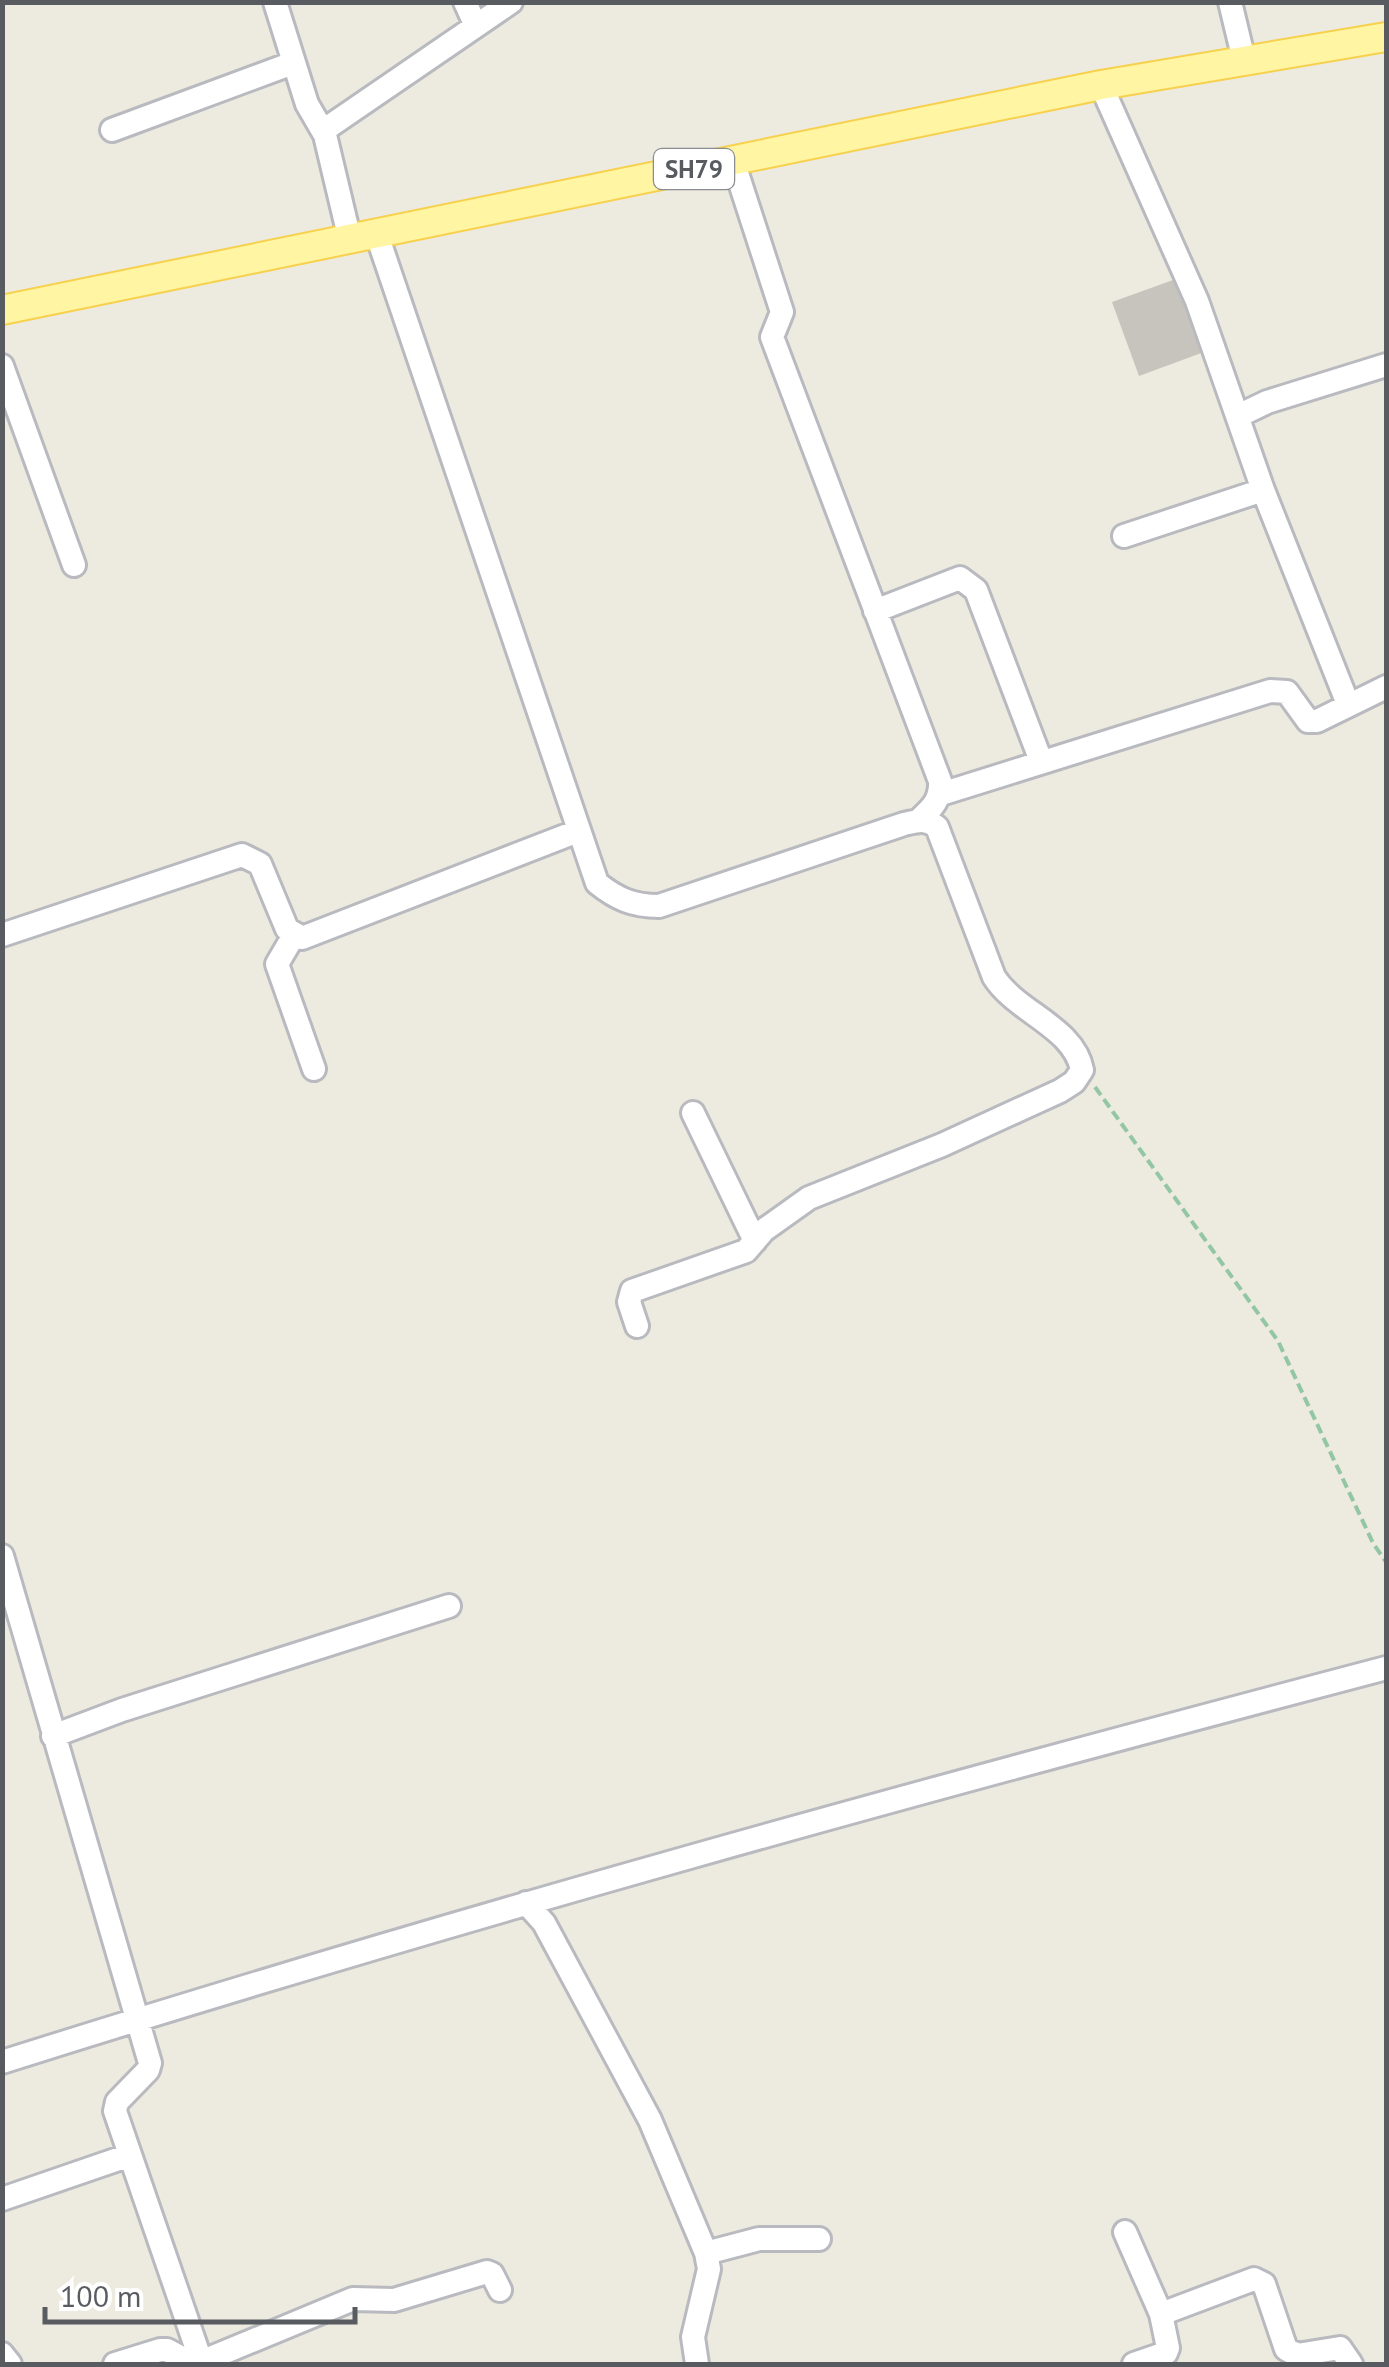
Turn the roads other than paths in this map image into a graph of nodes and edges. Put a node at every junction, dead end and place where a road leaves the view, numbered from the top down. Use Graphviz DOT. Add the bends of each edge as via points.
graph roads {
  1 [pos="276,2"];
  2 [pos="465,2"];
  3 [pos="512,2"];
  4 [pos="1230,2"];
  5 [pos="476,26"];
  6 [pos="1386,37"];
  7 [pos="1244,60"];
  8 [pos="292,64"];
  9 [pos="1101,85"];
  10 [pos="112,130"];
  11 [pos="325,134"];
  12 [pos="733,162"];
  13 [pos="364,237"];
  14 [pos="2,310"];
  15 [pos="1386,365"];
  16 [pos="2,366"];
  17 [pos="1238,416"];
  18 [pos="1263,490"];
  19 [pos="1124,536"];
  20 [pos="74,565"];
  21 [pos="874,611"];
  22 [pos="1386,687"];
  23 [pos="1348,704"];
  24 [pos="1041,761"];
  25 [pos="941,794"];
  26 [pos="919,820"];
  27 [pos="578,831"];
  28 [pos="294,935"];
  29 [pos="2,936"];
  30 [pos="314,1069"];
  31 [pos="693,1114"];
  32 [pos="755,1241"];
  33 [pos="637,1326"];
  34 [pos="2,1556"];
  35 [pos="449,1606"];
  36 [pos="1386,1668"];
  37 [pos="53,1736"];
  38 [pos="526,1903"];
  39 [pos="137,2019"];
  40 [pos="2,2062"];
  41 [pos="130,2155"];
  42 [pos="2,2200"];
  43 [pos="1125,2232"];
  44 [pos="819,2239"];
  45 [pos="706,2253"];
  46 [pos="500,2290"];
  47 [pos="1161,2314"];
  48 [pos="2,2354"];
  49 [pos="10,2364"];
  50 [pos="116,2364"];
  51 [pos="198,2364"];
  52 [pos="698,2364"];
  53 [pos="1134,2364"];
  54 [pos="1351,2364"];
  1 -- 8 [label="street"];
  2 -- 5 [label="street"];
  3 -- 5 [label="street"];
  4 -- 7 [label="street"];
  5 -- 11 [label="street"];
  6 -- 7 [label="main road, SH79"];
  7 -- 9 [label="main road, SH79"];
  8 -- 10 [label="street"];
  8 -- 11 [label="street"];
  9 -- 12 [label="main road, SH79"];
  9 -- 17 [label="street" via="1187,274"];
  11 -- 13 [label="street"];
  12 -- 13 [label="main road, SH79"];
  12 -- 21 [label="street" via="782,312 772,337"];
  13 -- 14 [label="main road, SH79"];
  13 -- 27 [label="street"];
  15 -- 17 [label="street"];
  16 -- 20 [label="street"];
  17 -- 18 [label="street"];
  18 -- 19 [label="street"];
  18 -- 23 [label="street"];
  21 -- 24 [label="street" via="960,578 968,581"];
  21 -- 25 [label="street"];
  22 -- 23 [label="street"];
  23 -- 24 [label="street" via="1308,722 1286,692 1270,691"];
  24 -- 25 [label="street"];
  25 -- 26 [label="street"];
  26 -- 27 [label="street" via="659,906 614,897 597,883"];
  26 -- 32 [label="street" via="936,828 994,978 1070,1043 1082,1070 1060,1092 808,1198"];
  27 -- 28 [label="street" via="310,936"];
  28 -- 29 [label="street" via="260,864 242,855"];
  28 -- 30 [label="street" via="277,964"];
  31 -- 32 [label="street"];
  32 -- 33 [label="street" via="746,1251 632,1290 628,1302"];
  34 -- 37 [label="street"];
  35 -- 37 [label="street"];
  36 -- 38 [label="street"];
  37 -- 39 [label="street"];
  38 -- 39 [label="street"];
  38 -- 45 [label="street" via="544,1922 650,2120"];
  39 -- 40 [label="street"];
  39 -- 41 [label="street" via="150,2063 115,2112"];
  41 -- 42 [label="street"];
  41 -- 51 [label="street"];
  43 -- 47 [label="street"];
  44 -- 45 [label="street" via="759,2239"];
  45 -- 52 [label="street" via="710,2270 693,2337"];
  46 -- 51 [label="street" via="487,2272 394,2300 352,2299"];
  47 -- 53 [label="street" via="1166,2354"];
  47 -- 54 [label="street" via="1260,2280 1286,2349 1297,2355 1340,2348"];
  48 -- 49 [label="street"];
  50 -- 51 [label="street" via="160,2350"];
}
